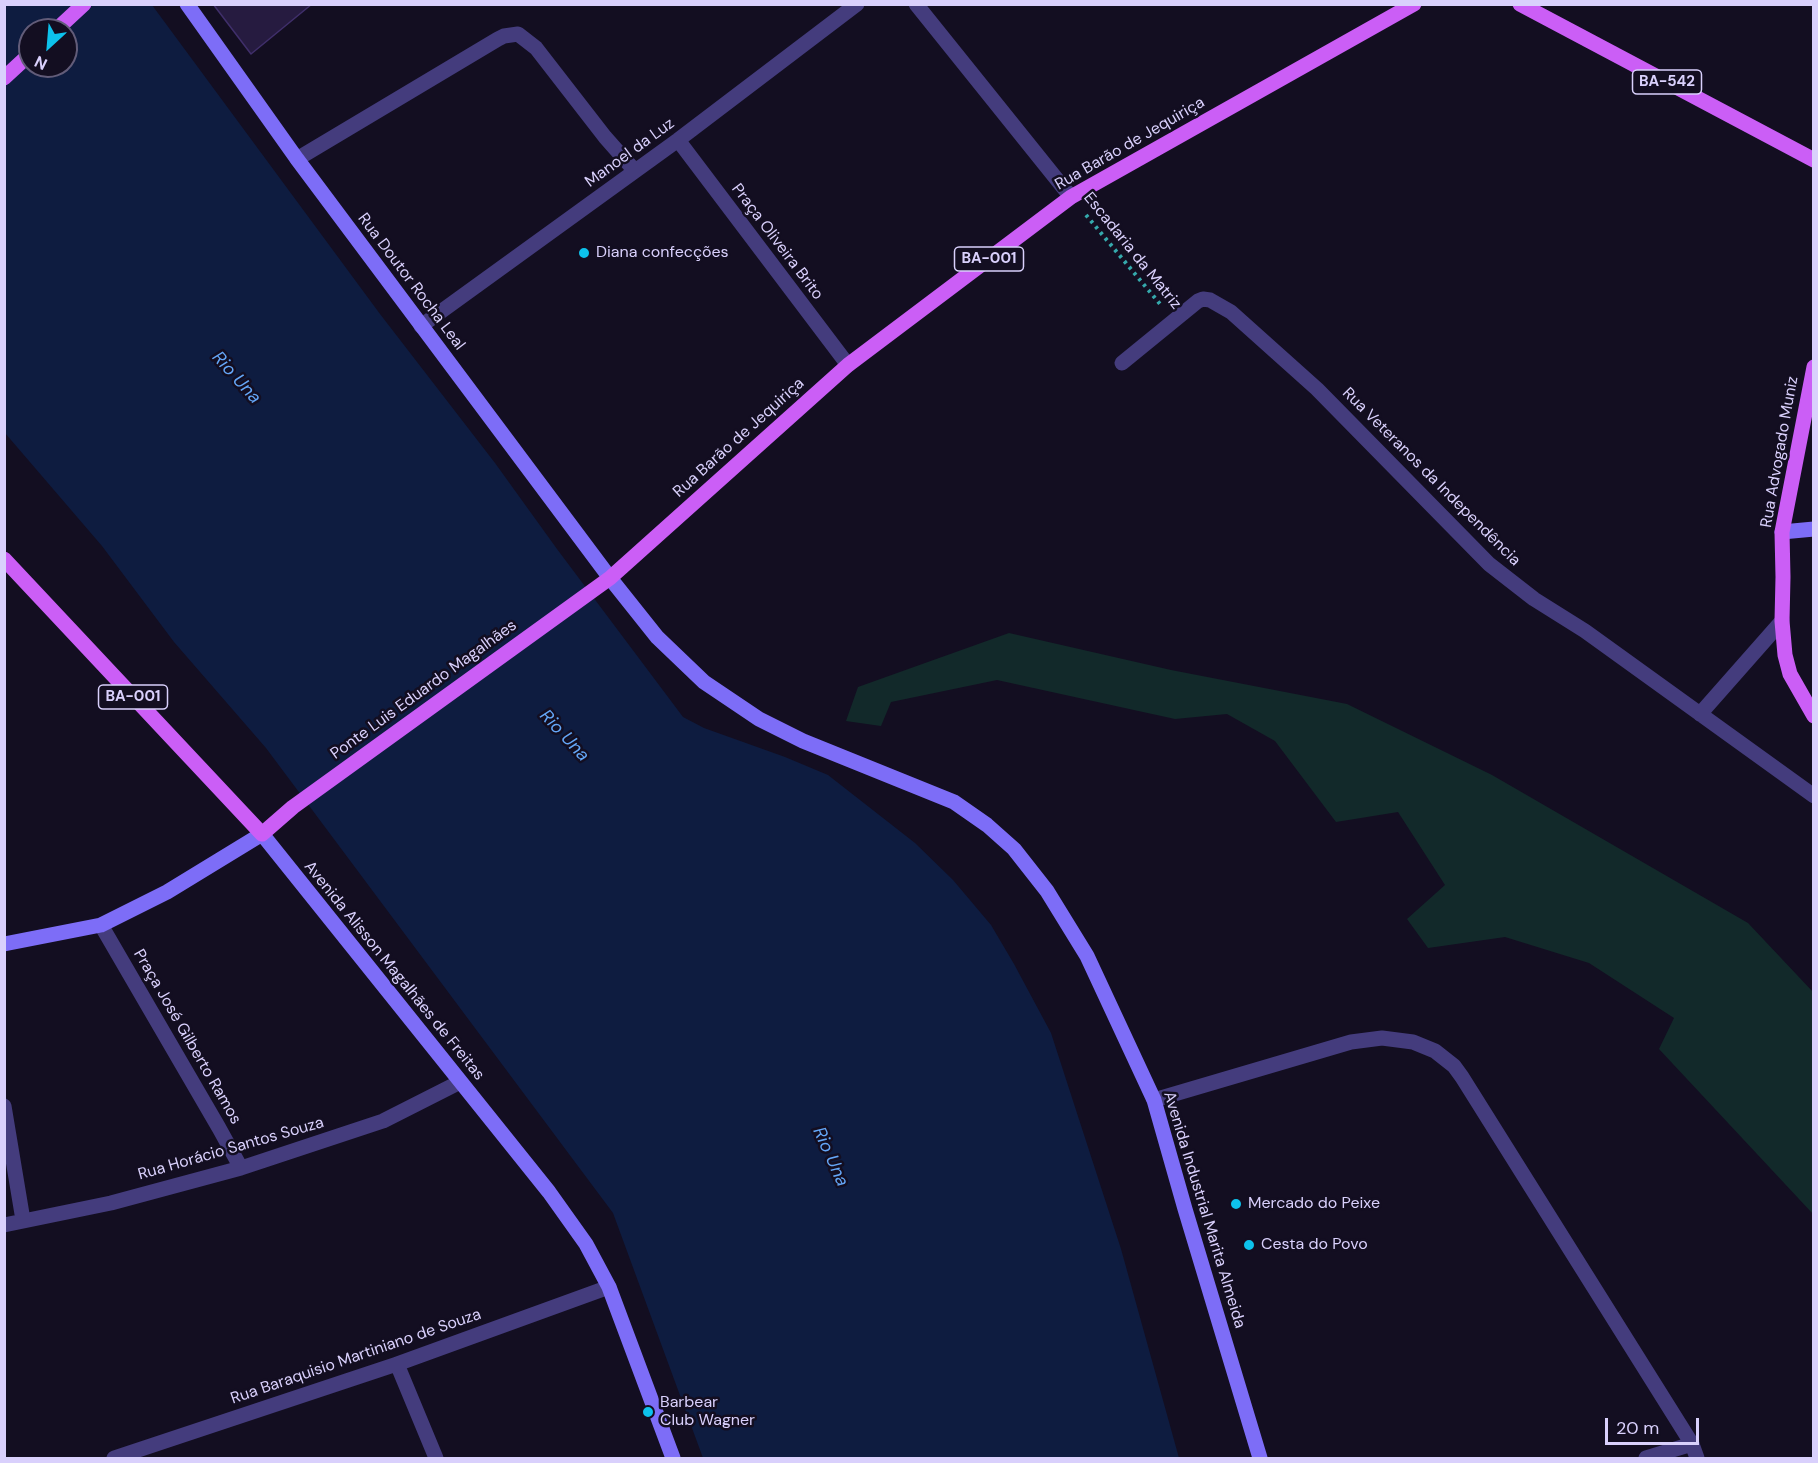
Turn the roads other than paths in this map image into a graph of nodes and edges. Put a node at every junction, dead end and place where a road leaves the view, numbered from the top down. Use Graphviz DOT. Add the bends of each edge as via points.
graph roads {
  1 [pos="84,4"];
  2 [pos="187,4"];
  3 [pos="857,4"];
  4 [pos="916,4"];
  5 [pos="1414,4"];
  6 [pos="1520,4"];
  7 [pos="69,18"];
  8 [pos="18,65"];
  9 [pos="4,78"];
  10 [pos="678,140"];
  11 [pos="297,159"];
  12 [pos="1814,160"];
  13 [pos="635,171"];
  14 [pos="1071,197"];
  15 [pos="421,326"];
  16 [pos="1122,363"];
  17 [pos="848,364"];
  18 [pos="1814,367"];
  19 [pos="1814,529"];
  20 [pos="1782,532"];
  21 [pos="4,559"];
  22 [pos="610,578"];
  23 [pos="1782,621"];
  24 [pos="1700,714"];
  25 [pos="1814,716"];
  26 [pos="1814,796"];
  27 [pos="262,834"];
  28 [pos="101,925"];
  29 [pos="4,944"];
  30 [pos="460,1082"];
  31 [pos="1154,1100"];
  32 [pos="4,1106"];
  33 [pos="241,1168"];
  34 [pos="23,1220"];
  35 [pos="4,1225"];
  36 [pos="609,1287"];
  37 [pos="397,1364"];
  38 [pos="1695,1451"];
  39 [pos="114,1458"];
  40 [pos="436,1458"];
  41 [pos="673,1458"];
  42 [pos="1260,1458"];
  43 [pos="1646,1458"];
  1 -- 7 [label="main road"];
  2 -- 11 [label="street, Rua Doutor Rocha Leal"];
  3 -- 10 [label="street, Manoel da Luz"];
  4 -- 14 [label="street"];
  5 -- 14 [label="main road, Rua Barão de Jequiriça / BA-001"];
  6 -- 12 [label="main road, BA-542"];
  8 -- 9 [label="main road"];
  10 -- 13 [label="street, Manoel da Luz"];
  10 -- 17 [label="street, Praça Oliveira Brito"];
  11 -- 13 [label="street" via="498,39 518,34 536,48"];
  11 -- 15 [label="street, Rua Doutor Rocha Leal"];
  13 -- 15 [label="street, Manoel da Luz"];
  14 -- 17 [label="main road, Rua Barão de Jequiriça / BA-001"];
  15 -- 22 [label="street, Rua Doutor Rocha Leal"];
  16 -- 24 [label="street, Rua Veteranos da Independência" via="1198,301 1210,300 1231,312 1317,389 1489,564"];
  17 -- 22 [label="main road, Rua Barão de Jequiriça / BA-001"];
  18 -- 20 [label="main road, Rua Advogado Muniz"];
  19 -- 20 [label="street"];
  20 -- 23 [label="main road, Rua Advogado Muniz"];
  21 -- 27 [label="main road, Avenida Alisson Magalhães de Freitas / BA-001"];
  22 -- 27 [label="main road, Ponte Luis Eduardo Magalhães / BA-001" via="293,807"];
  22 -- 31 [label="street, Avenida Industrial Marita Almeida" via="657,638 704,682 759,719 954,802 1014,849 1047,891 1087,956"];
  23 -- 24 [label="street"];
  23 -- 25 [label="main road, Rua Advogado Muniz" via="1790,674"];
  24 -- 26 [label="street, Rua Veteranos da Independência"];
  27 -- 28 [label="street" via="167,892"];
  27 -- 30 [label="street, Avenida Alisson Magalhães de Freitas"];
  28 -- 29 [label="street"];
  28 -- 33 [label="street, Praça José Gilberto Ramos"];
  30 -- 33 [label="street, Rua Horácio Santos Souza" via="383,1121"];
  30 -- 36 [label="street, Avenida Alisson Magalhães de Freitas" via="549,1192 586,1244"];
  31 -- 38 [label="street" via="1351,1042 1382,1038 1413,1042 1435,1051 1462,1077"];
  31 -- 42 [label="street, Avenida Industrial Marita Almeida"];
  32 -- 34 [label="street"];
  33 -- 34 [label="street, Rua Horácio Santos Souza" via="111,1203"];
  34 -- 35 [label="street, Rua Horácio Santos Souza"];
  36 -- 37 [label="street, Rua Baraquisio Martiniano de Souza"];
  36 -- 41 [label="street, Avenida Alisson Magalhães de Freitas"];
  37 -- 39 [label="street, Rua Baraquisio Martiniano de Souza"];
  37 -- 40 [label="street"];
  38 -- 43 [label="street"];
}
